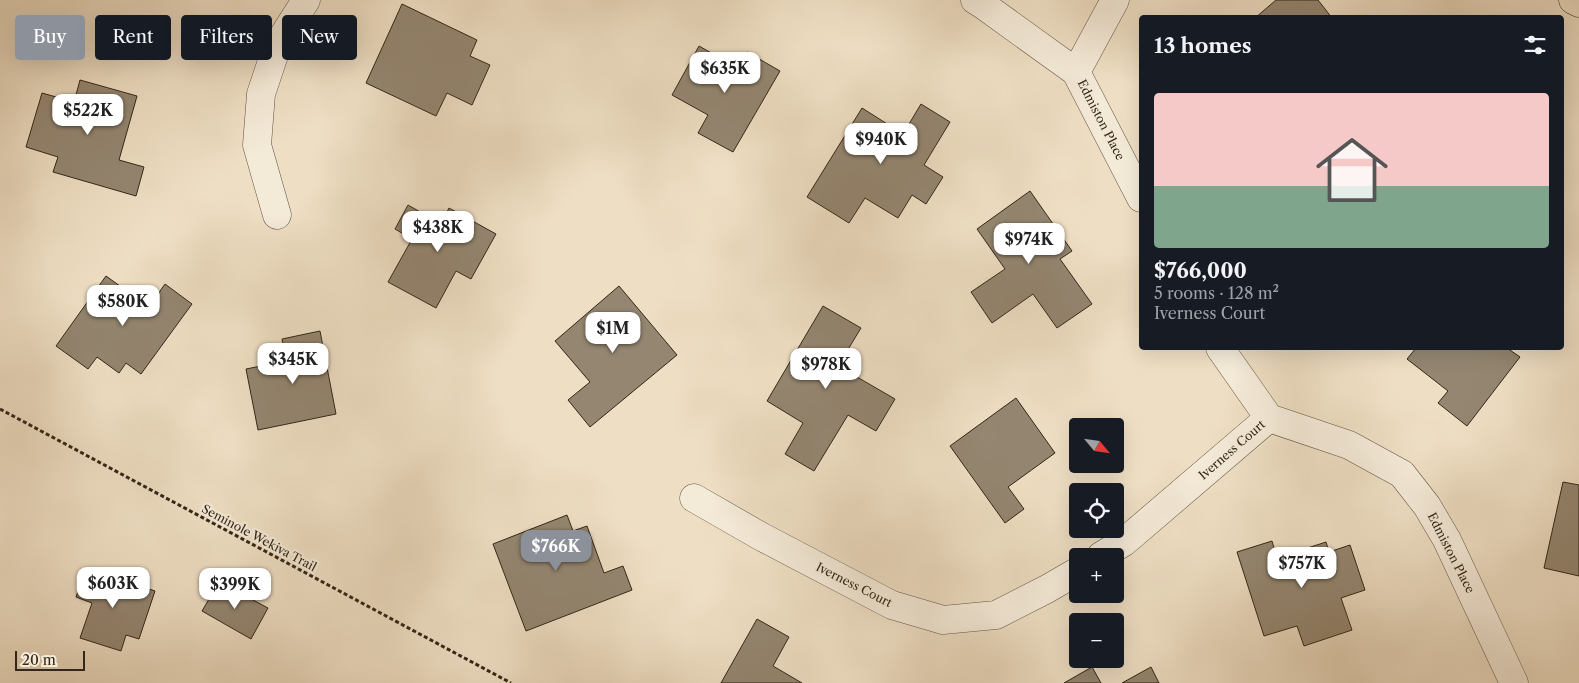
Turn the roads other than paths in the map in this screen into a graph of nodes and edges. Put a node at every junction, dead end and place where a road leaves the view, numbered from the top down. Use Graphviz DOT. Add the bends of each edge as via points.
graph roads {
  1 [pos="306,0"];
  2 [pos="975,0"];
  3 [pos="1115,0"];
  4 [pos="1573,0"];
  5 [pos="1579,3"];
  6 [pos="1076,72"];
  7 [pos="1139,194"];
  8 [pos="277,215"];
  9 [pos="1221,350"];
  10 [pos="1268,418"];
  11 [pos="694,498"];
  12 [pos="1115,548"];
  13 [pos="1069,576"];
  14 [pos="1514,683"];
  1 -- 8 [label="street" via="277,46 261,94 257,146"];
  2 -- 6 [label="street, Edmiston Place"];
  3 -- 6 [label="street"];
  4 -- 5 [label="main road"];
  6 -- 7 [label="street, Edmiston Place"];
  9 -- 10 [label="street"];
  10 -- 12 [label="street, Iverness Court"];
  10 -- 14 [label="street, Edmiston Place" via="1348,445 1402,474 1427,506 1447,540"];
  11 -- 13 [label="street, Iverness Court" via="892,605 943,620 996,615"];
}
